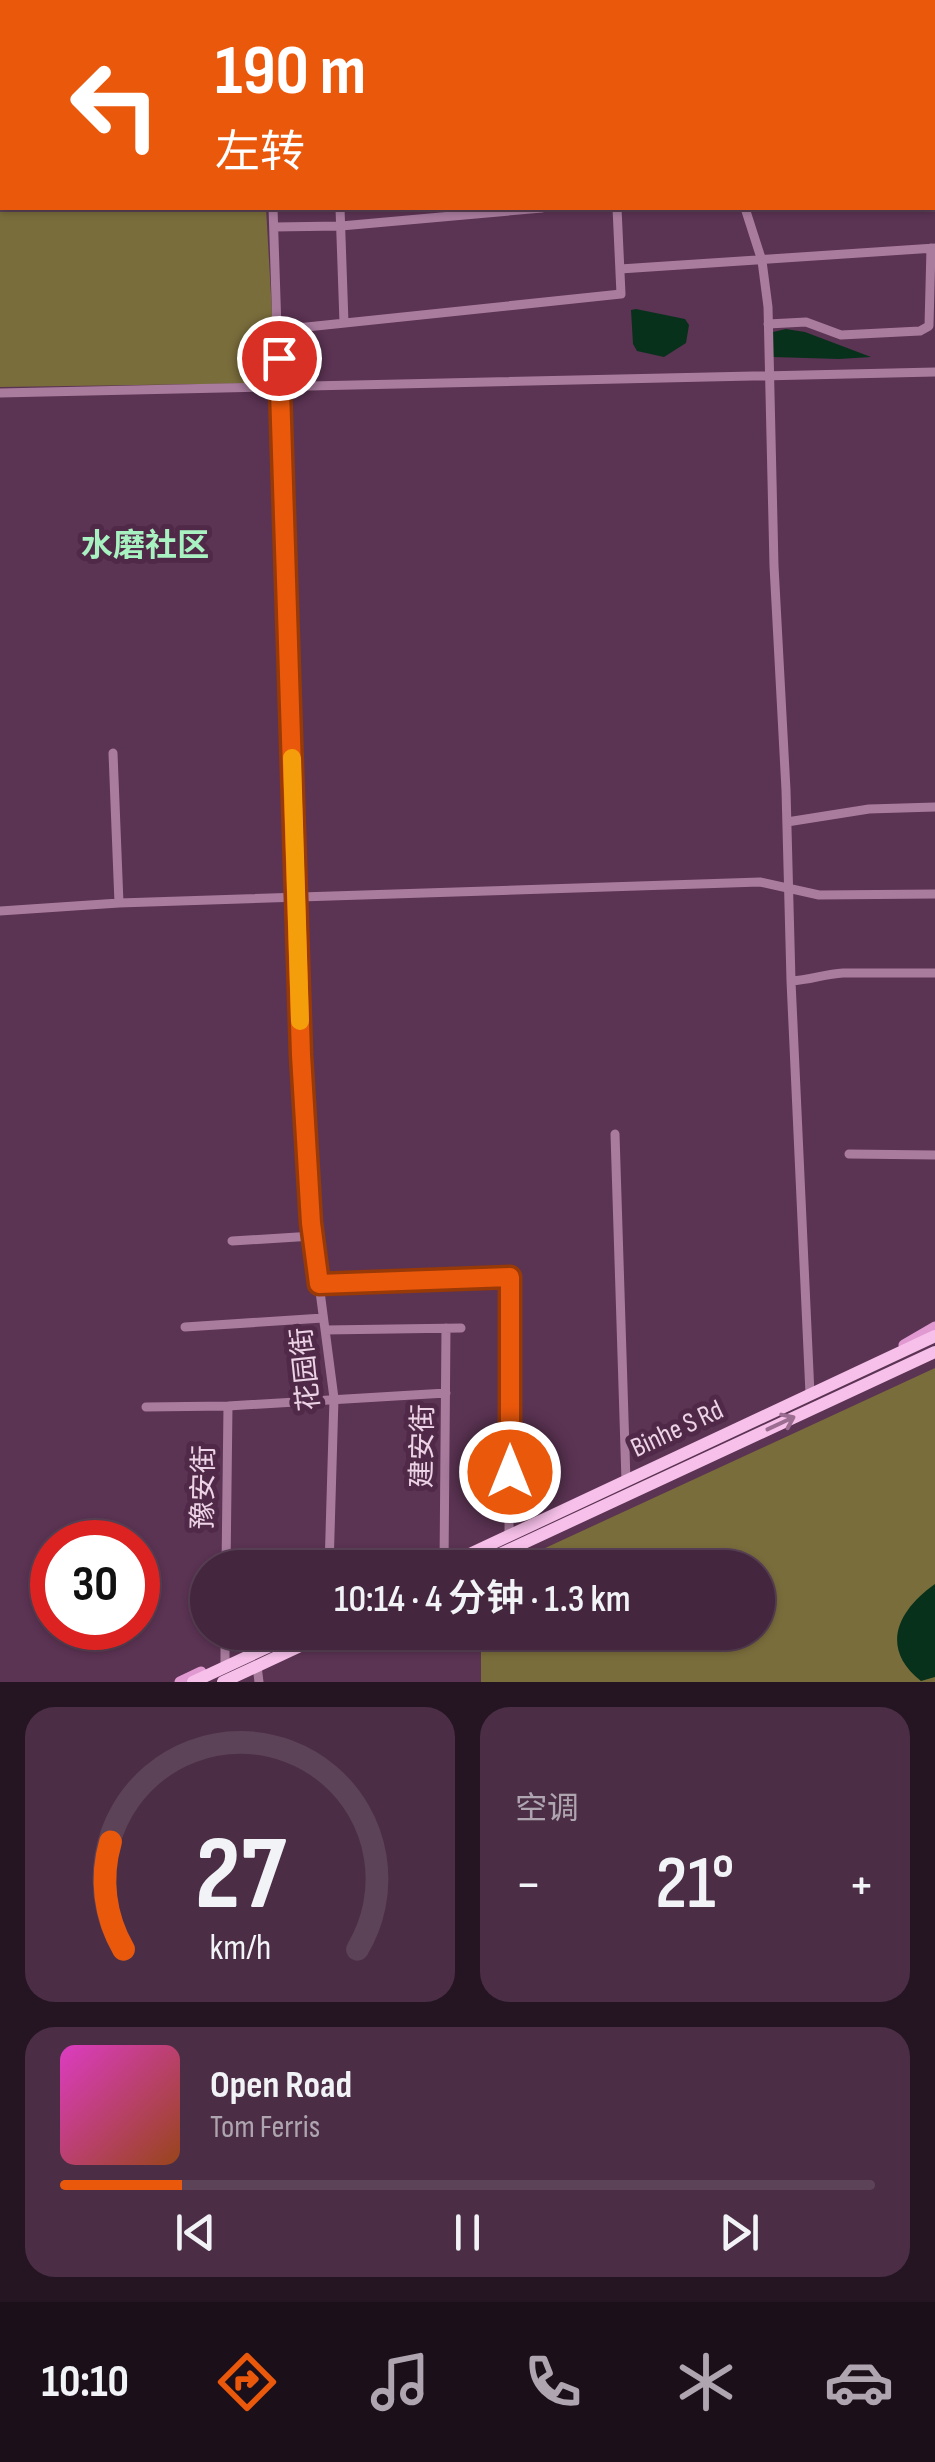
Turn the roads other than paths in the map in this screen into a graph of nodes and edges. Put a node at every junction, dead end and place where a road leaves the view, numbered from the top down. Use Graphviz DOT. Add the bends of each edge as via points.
graph roads {
  1 [pos="273,210"];
  2 [pos="340,210"];
  3 [pos="516,210"];
  4 [pos="617,210"];
  5 [pos="746,210"];
  6 [pos="340,226"];
  7 [pos="274,227"];
  8 [pos="933,248"];
  9 [pos="762,261"];
  10 [pos="620,269"];
  11 [pos="344,323"];
  12 [pos="768,324"];
  13 [pos="278,330"];
  14 [pos="935,372"];
  15 [pos="770,376"];
  16 [pos="280,386"];
  17 [pos="0,393"];
  18 [pos="113,753"];
  19 [pos="935,807"];
  20 [pos="787,822"];
  21 [pos="789,887"];
  22 [pos="935,894"];
  23 [pos="296,897"];
  24 [pos="118,903"];
  25 [pos="0,911"];
  26 [pos="935,973"];
  27 [pos="791,980"];
  28 [pos="614,1134"];
  29 [pos="849,1154"];
  30 [pos="935,1155"];
  31 [pos="313,1236"];
  32 [pos="232,1241"];
  33 [pos="319,1284"];
  34 [pos="323,1318"];
  35 [pos="185,1327"];
  36 [pos="935,1327"];
  37 [pos="446,1328"];
  38 [pos="461,1328"];
  39 [pos="325,1330"];
  40 [pos="935,1336"];
  41 [pos="935,1355"];
  42 [pos="873,1364"];
  43 [pos="446,1393"];
  44 [pos="810,1394"];
  45 [pos="334,1398"];
  46 [pos="146,1406"];
  47 [pos="228,1406"];
  48 [pos="626,1481"];
  49 [pos="582,1508"];
  50 [pos="510,1533"];
  51 [pos="226,1550"];
  52 [pos="330,1550"];
  53 [pos="442,1550"];
  54 [pos="475,1550"];
  55 [pos="504,1550"];
  56 [pos="226,1650"];
  57 [pos="271,1650"];
  58 [pos="291,1650"];
  59 [pos="257,1666"];
  60 [pos="227,1677"];
  61 [pos="180,1682"];
  62 [pos="193,1682"];
  63 [pos="258,1682"];
  1 -- 7 [label="street, 花园街"];
  2 -- 6 [label="street"];
  3 -- 6 [label="street"];
  4 -- 10 [label="street"];
  5 -- 9 [label="street"];
  6 -- 7 [label="street"];
  6 -- 11 [label="street"];
  7 -- 13 [label="street, 花园街"];
  8 -- 9 [label="street"];
  8 -- 12 [label="street" via="929,326 841,334 806,322"];
  9 -- 10 [label="street"];
  9 -- 12 [label="street"];
  10 -- 11 [label="street" via="621,294"];
  11 -- 13 [label="street"];
  12 -- 15 [label="street"];
  13 -- 16 [label="street, 花园街"];
  14 -- 15 [label="street"];
  15 -- 16 [label="street"];
  15 -- 20 [label="street"];
  16 -- 17 [label="street"];
  16 -- 23 [label="street, 花园街"];
  18 -- 24 [label="street"];
  19 -- 20 [label="street"];
  20 -- 21 [label="street"];
  21 -- 22 [label="street" via="819,895"];
  21 -- 23 [label="street" via="760,882"];
  21 -- 27 [label="street"];
  23 -- 24 [label="street"];
  23 -- 31 [label="street, 花园街"];
  24 -- 25 [label="street"];
  26 -- 27 [label="street" via="843,972"];
  27 -- 44 [label="street"];
  28 -- 48 [label="street"];
  29 -- 30 [label="street"];
  31 -- 32 [label="street"];
  31 -- 33 [label="street, 花园街"];
  33 -- 34 [label="street, 花园街"];
  33 -- 50 [label="street" via="510,1277"];
  34 -- 35 [label="street"];
  34 -- 39 [label="street, 花园街"];
  36 -- 42 [label="main road"];
  37 -- 38 [label="street"];
  37 -- 39 [label="street"];
  37 -- 43 [label="street, 建安街"];
  39 -- 45 [label="street, 花园街"];
  40 -- 42 [label="main road, Binhe S Rd"];
  49 -- 41 [label="main road, Binhe S Rd, one-way"];
  42 -- 44 [label="main road, Binhe S Rd"];
  43 -- 45 [label="street"];
  43 -- 53 [label="street, 建安街"];
  44 -- 48 [label="main road, Binhe S Rd"];
  45 -- 47 [label="street"];
  45 -- 52 [label="street, 花园街"];
  46 -- 47 [label="street"];
  47 -- 51 [label="street, 豫安街"];
  48 -- 49 [label="main road, Binhe S Rd"];
  49 -- 50 [label="main road, Binhe S Rd"];
  49 -- 55 [label="main road, Binhe S Rd"];
  50 -- 54 [label="main road, Binhe S Rd"];
  56 -- 60 [label="street"];
  57 -- 60 [label="main road"];
  58 -- 59 [label="main road"];
  59 -- 60 [label="main road"];
  59 -- 63 [label="street"];
  60 -- 61 [label="main road" via="207,1669"];
  60 -- 62 [label="main road"];
}
